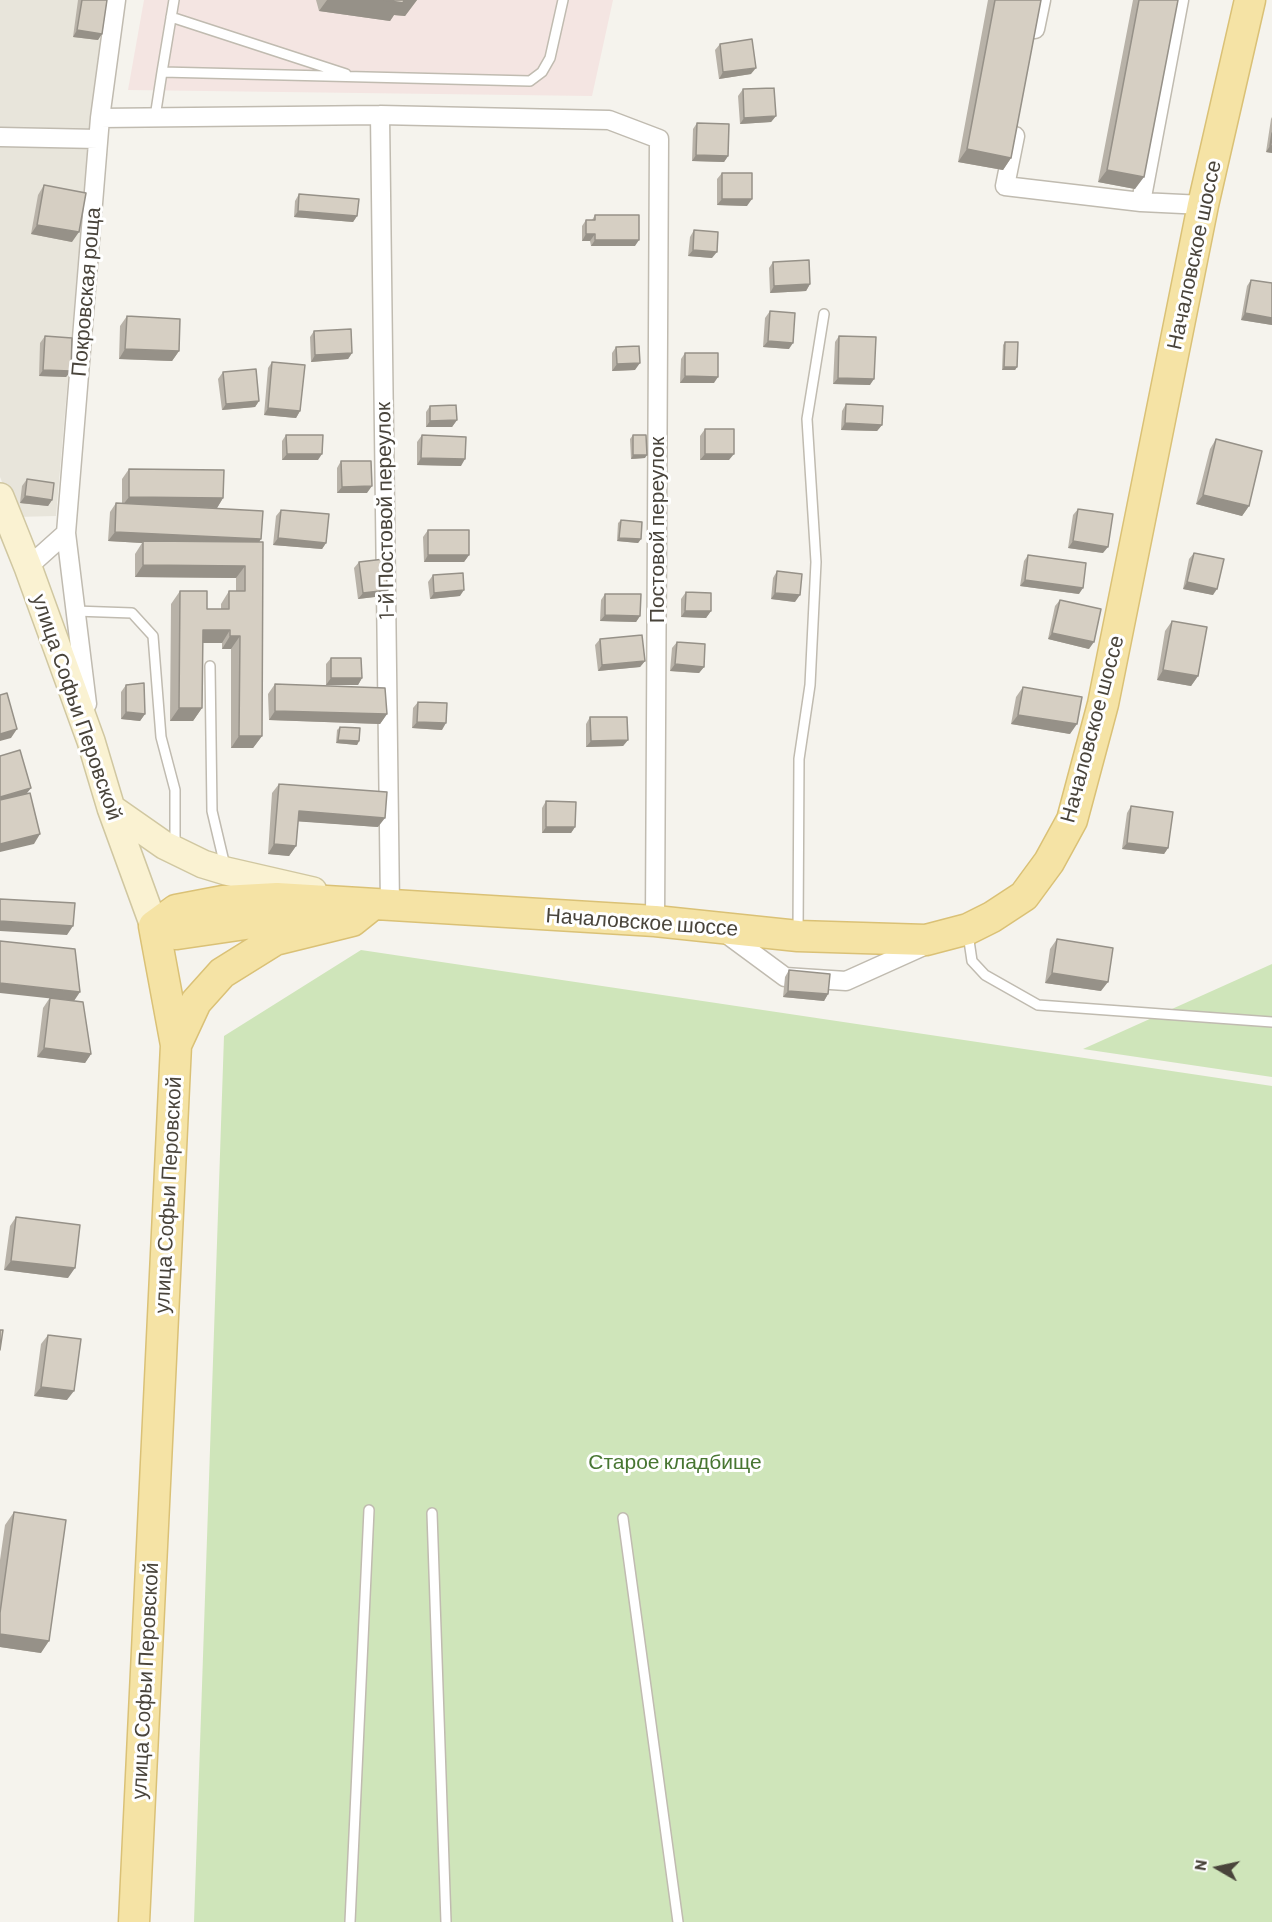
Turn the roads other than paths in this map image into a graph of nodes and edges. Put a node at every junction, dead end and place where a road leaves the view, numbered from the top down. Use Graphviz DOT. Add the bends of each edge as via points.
graph roads {
  1 [pos="116,0"];
  2 [pos="174,0"];
  3 [pos="563,0"];
  4 [pos="1041,0"];
  5 [pos="1179,0"];
  6 [pos="1250,0"];
  7 [pos="171,17"];
  8 [pos="1032,47"];
  9 [pos="162,72"];
  10 [pos="356,77"];
  11 [pos="380,116"];
  12 [pos="155,117"];
  13 [pos="1019,117"];
  14 [pos="100,118"];
  15 [pos="0,137"];
  16 [pos="98,139"];
  17 [pos="1141,202"];
  18 [pos="1203,205"];
  19 [pos="824,314"];
  20 [pos="0,497"];
  21 [pos="66,533"];
  22 [pos="28,567"];
  23 [pos="75,611"];
  24 [pos="210,666"];
  25 [pos="92,741"];
  26 [pos="111,808"];
  27 [pos="175,850"];
  28 [pos="226,872"];
  29 [pos="381,906"];
  30 [pos="655,921"];
  31 [pos="154,926"];
  32 [pos="718,927"];
  33 [pos="959,932"];
  34 [pos="798,936"];
  35 [pos="1272,1022"];
  36 [pos="176,1046"];
  37 [pos="369,1509"];
  38 [pos="432,1513"];
  39 [pos="623,1518"];
  40 [pos="134,1922"];
  41 [pos="350,1922"];
  42 [pos="446,1922"];
  43 [pos="678,1922"];
  1 -- 14 [label="street, Покровская роща"];
  2 -- 7 [label="lane"];
  3 -- 10 [label="lane" via="550,58 542,72 530,81"];
  4 -- 8 [label="street"];
  5 -- 17 [label="street"];
  6 -- 18 [label="main road, Началовское шоссе"];
  7 -- 9 [label="lane"];
  7 -- 10 [label="lane"];
  9 -- 10 [label="lane"];
  9 -- 12 [label="lane"];
  11 -- 12 [label="street"];
  11 -- 29 [label="street, 1-й Постовой переулок"];
  11 -- 30 [label="street, Постовой переулок" via="609,120 659,139"];
  12 -- 14 [label="street"];
  13 -- 17 [label="street" via="1005,186"];
  14 -- 16 [label="street, Покровская роща"];
  15 -- 16 [label="street"];
  16 -- 21 [label="street, Покровская роща"];
  17 -- 18 [label="street"];
  18 -- 33 [label="main road, Началовское шоссе" via="1103,704 1072,820 1024,896"];
  19 -- 34 [label="lane" via="807,419 816,562 810,685 799,759"];
  20 -- 22 [label="main road, улица Софьи Перовской"];
  21 -- 22 [label="street"];
  21 -- 23 [label="street, Покровская роща"];
  22 -- 25 [label="main road, улица Софьи Перовской"];
  23 -- 25 [label="street, Покровская роща"];
  23 -- 27 [label="lane" via="132,613 153,636 160,736 175,790"];
  24 -- 28 [label="lane" via="212,812"];
  25 -- 26 [label="main road, улица Софьи Перовской"];
  26 -- 27 [label="main road"];
  26 -- 31 [label="main road, улица Софьи Перовской"];
  27 -- 28 [label="main road"];
  28 -- 29 [label="main road"];
  29 -- 30 [label="main road, Началовское шоссе"];
  29 -- 31 [label="main road, Началовское шоссе" via="277,898 223,901 176,910"];
  29 -- 36 [label="main road" via="352,921 275,940 222,973 196,1002"];
  30 -- 32 [label="main road, Началовское шоссе"];
  31 -- 36 [label="main road, улица Софьи Перовской"];
  32 -- 33 [label="street" via="785,977 846,981"];
  32 -- 34 [label="main road, Началовское шоссе"];
  33 -- 34 [label="main road, Началовское шоссе" via="926,940"];
  33 -- 35 [label="lane" via="972,961 985,975 1038,1005"];
  36 -- 40 [label="main road, улица Софьи Перовской"];
  37 -- 41 [label="lane"];
  38 -- 42 [label="lane"];
  39 -- 43 [label="lane"];
}
